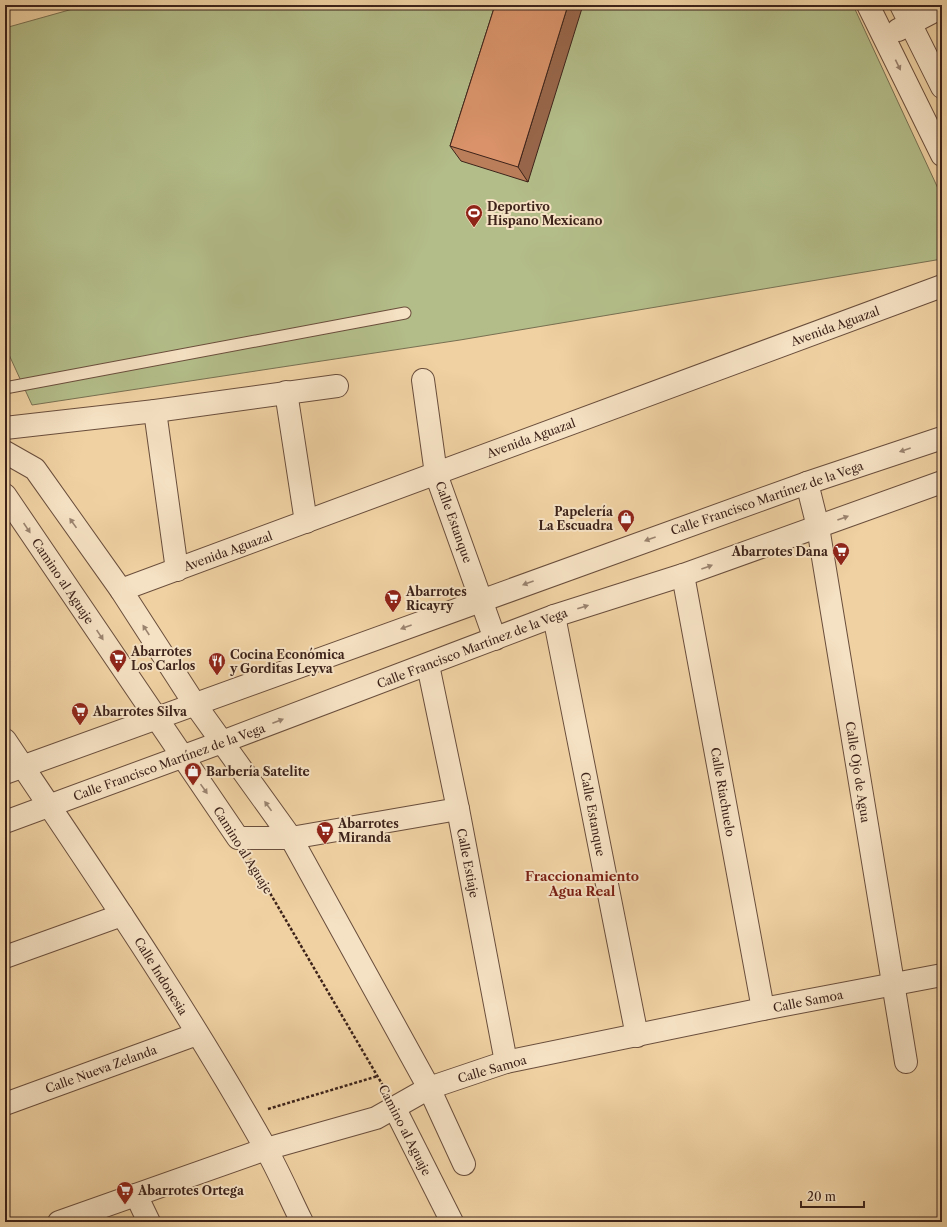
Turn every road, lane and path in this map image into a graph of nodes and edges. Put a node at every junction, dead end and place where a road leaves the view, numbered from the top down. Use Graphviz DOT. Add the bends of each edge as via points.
graph roads {
  1 [pos="868,5"];
  2 [pos="942,7"];
  3 [pos="906,14"];
  4 [pos="884,37"];
  5 [pos="942,87"];
  6 [pos="941,151"];
  7 [pos="942,286"];
  8 [pos="405,313"];
  9 [pos="423,380"];
  10 [pos="337,386"];
  11 [pos="5,388"];
  12 [pos="286,392"];
  13 [pos="155,411"];
  14 [pos="5,428"];
  15 [pos="942,438"];
  16 [pos="5,452"];
  17 [pos="436,474"];
  18 [pos="942,482"];
  19 [pos="808,483"];
  20 [pos="5,495"];
  21 [pos="306,522"];
  22 [pos="818,527"];
  23 [pos="177,570"];
  24 [pos="683,575"];
  25 [pos="121,590"];
  26 [pos="482,600"];
  27 [pos="554,616"];
  28 [pos="495,639"];
  29 [pos="428,665"];
  30 [pos="194,703"];
  31 [pos="155,718"];
  32 [pos="5,740"];
  33 [pos="222,742"];
  34 [pos="182,757"];
  35 [pos="14,770"];
  36 [pos="49,806"];
  37 [pos="458,809"];
  38 [pos="5,822"];
  39 [pos="238,838"];
  40 [pos="291,838"];
  41 [pos="122,915"];
  42 [pos="5,958"];
  43 [pos="942,975"];
  44 [pos="892,985"];
  45 [pos="763,1009"];
  46 [pos="198,1034"];
  47 [pos="637,1036"];
  48 [pos="506,1062"];
  49 [pos="906,1062"];
  50 [pos="378,1076"];
  51 [pos="429,1088"];
  52 [pos="5,1104"];
  53 [pos="395,1109"];
  54 [pos="246,1116"];
  55 [pos="266,1149"];
  56 [pos="464,1164"];
  57 [pos="136,1195"];
  58 [pos="59,1222"];
  59 [pos="149,1222"];
  60 [pos="302,1222"];
  61 [pos="452,1222"];
  1 -- 4 [label="street"];
  2 -- 3 [label="street"];
  3 -- 4 [label="street"];
  3 -- 5 [label="street"];
  4 -- 6 [label="street, one-way"];
  7 -- 17 [label="street, Avenida Aguazal"];
  8 -- 11 [label="lane"];
  9 -- 17 [label="street, Calle Estanque"];
  10 -- 12 [label="street"];
  12 -- 13 [label="street"];
  12 -- 21 [label="street"];
  13 -- 14 [label="street"];
  13 -- 23 [label="street"];
  15 -- 19 [label="street, Calle Francisco Martínez de la Vega, one-way"];
  25 -- 16 [label="street, one-way" via="35,470"];
  17 -- 21 [label="street, Avenida Aguazal"];
  17 -- 26 [label="street, Calle Estanque"];
  22 -- 18 [label="street, Calle Francisco Martínez de la Vega, one-way"];
  19 -- 22 [label="street, Calle Ojo de Agua"];
  19 -- 26 [label="street, Calle Francisco Martínez de la Vega, one-way"];
  20 -- 31 [label="street, Camino al Aguaje, one-way"];
  21 -- 23 [label="street, Avenida Aguazal"];
  24 -- 22 [label="street, Calle Francisco Martínez de la Vega, one-way"];
  22 -- 44 [label="street, Calle Ojo de Agua"];
  23 -- 25 [label="street, Avenida Aguazal"];
  27 -- 24 [label="street, Calle Francisco Martínez de la Vega, one-way"];
  24 -- 45 [label="street, Calle Riachuelo"];
  30 -- 25 [label="street, one-way"];
  26 -- 28 [label="street, Calle Estanque"];
  26 -- 30 [label="street, Calle Francisco Martínez de la Vega, one-way"];
  27 -- 28 [label="street, Calle Francisco Martínez de la Vega"];
  27 -- 47 [label="street, Calle Estanque"];
  28 -- 29 [label="street, Calle Francisco Martínez de la Vega"];
  33 -- 29 [label="street, Calle Francisco Martínez de la Vega, one-way"];
  29 -- 37 [label="street, Calle Estiaje"];
  30 -- 31 [label="street, Calle Francisco Martínez de la Vega"];
  30 -- 33 [label="street"];
  31 -- 34 [label="street, Camino al Aguaje"];
  31 -- 35 [label="street, Calle Francisco Martínez de la Vega"];
  32 -- 35 [label="street, Calle Indonesia"];
  33 -- 34 [label="street, Calle Francisco Martínez de la Vega"];
  40 -- 33 [label="street, one-way"];
  34 -- 36 [label="street, Calle Francisco Martínez de la Vega"];
  34 -- 39 [label="street, Camino al Aguaje, one-way"];
  35 -- 36 [label="street, Calle Indonesia"];
  36 -- 38 [label="street, Calle Francisco Martínez de la Vega"];
  36 -- 41 [label="street, Calle Indonesia"];
  37 -- 40 [label="street"];
  37 -- 48 [label="street, Calle Estiaje"];
  39 -- 40 [label="street"];
  39 -- 50 [label="path, Camino al Aguaje"];
  40 -- 51 [label="street"];
  41 -- 42 [label="street"];
  41 -- 46 [label="street, Calle Indonesia"];
  43 -- 44 [label="street, Calle Samoa"];
  44 -- 45 [label="street, Calle Samoa"];
  44 -- 49 [label="street, Calle Ojo de Agua"];
  45 -- 47 [label="street, Calle Samoa"];
  46 -- 52 [label="street, Calle Nueva Zelanda"];
  46 -- 54 [label="street, Calle Indonesia"];
  47 -- 48 [label="street, Calle Samoa"];
  48 -- 51 [label="street, Calle Samoa"];
  50 -- 53 [label="path, Camino al Aguaje"];
  50 -- 54 [label="path"];
  51 -- 53 [label="street, Calle Samoa"];
  51 -- 56 [label="street"];
  53 -- 55 [label="street, Calle Samoa" via="376,1118"];
  53 -- 61 [label="street, Camino al Aguaje"];
  54 -- 55 [label="street, Calle Indonesia"];
  55 -- 57 [label="street, Calle Samoa"];
  55 -- 60 [label="street, Calle Indonesia"];
  57 -- 58 [label="street, Calle Samoa"];
  57 -- 59 [label="street"];
}
